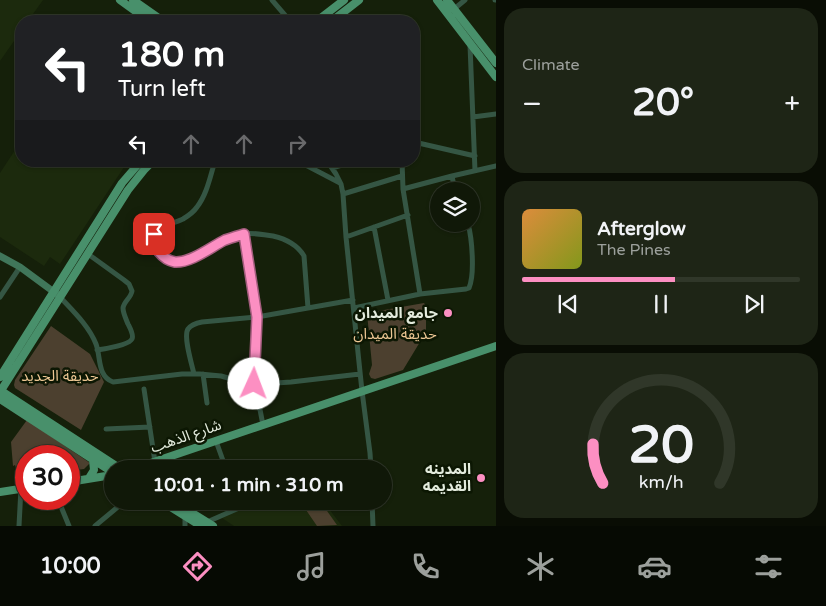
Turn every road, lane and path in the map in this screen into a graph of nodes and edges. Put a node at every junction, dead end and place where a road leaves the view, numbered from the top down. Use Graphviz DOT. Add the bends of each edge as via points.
graph roads {
  1 [pos="120,0"];
  2 [pos="134,0"];
  3 [pos="272,0"];
  4 [pos="344,0"];
  5 [pos="359,0"];
  6 [pos="436,0"];
  7 [pos="447,0"];
  8 [pos="465,0"];
  9 [pos="454,9"];
  10 [pos="141,15"];
  11 [pos="155,15"];
  12 [pos="285,15"];
  13 [pos="325,15"];
  14 [pos="340,15"];
  15 [pos="470,44"];
  16 [pos="496,63"];
  17 [pos="496,77"];
  18 [pos="496,114"];
  19 [pos="473,117"];
  20 [pos="420,143"];
  21 [pos="474,156"];
  22 [pos="496,166"];
  23 [pos="135,167"];
  24 [pos="147,167"];
  25 [pos="213,167"];
  26 [pos="309,167"];
  27 [pos="402,167"];
  28 [pos="332,168"];
  29 [pos="475,171"];
  30 [pos="402,176"];
  31 [pos="452,176"];
  32 [pos="453,182"];
  33 [pos="341,184"];
  34 [pos="403,190"];
  35 [pos="343,194"];
  36 [pos="408,215"];
  37 [pos="374,227"];
  38 [pos="470,232"];
  39 [pos="244,234"];
  40 [pos="346,237"];
  41 [pos="88,254"];
  42 [pos="0,256"];
  43 [pos="20,267"];
  44 [pos="54,291"];
  45 [pos="420,294"];
  46 [pos="0,297"];
  47 [pos="60,297"];
  48 [pos="353,300"];
  49 [pos="388,300"];
  50 [pos="308,308"];
  51 [pos="354,308"];
  52 [pos="257,317"];
  53 [pos="496,346"];
  54 [pos="97,350"];
  55 [pos="194,374"];
  56 [pos="203,374"];
  57 [pos="360,374"];
  58 [pos="0,377"];
  59 [pos="254,384"];
  60 [pos="144,389"];
  61 [pos="362,391"];
  62 [pos="0,393"];
  63 [pos="206,403"];
  64 [pos="263,425"];
  65 [pos="150,427"];
  66 [pos="106,430"];
  67 [pos="216,441"];
  68 [pos="93,460"];
  69 [pos="108,460"];
  70 [pos="155,460"];
  71 [pos="161,460"];
  72 [pos="223,460"];
  73 [pos="370,460"];
  74 [pos="104,468"];
  75 [pos="104,475"];
  76 [pos="89,478"];
  77 [pos="80,480"];
  78 [pos="15,490"];
  79 [pos="0,492"];
  80 [pos="21,510"];
  81 [pos="63,510"];
  82 [pos="114,510"];
  83 [pos="175,510"];
  84 [pos="186,510"];
  85 [pos="237,510"];
  86 [pos="373,510"];
  87 [pos="185,516"];
  88 [pos="207,525"];
  89 [pos="19,526"];
  90 [pos="69,526"];
  91 [pos="94,526"];
  92 [pos="185,526"];
  93 [pos="374,526"];
  1 -- 10 [label="main road"];
  2 -- 11 [label="main road"];
  3 -- 12 [label="street"];
  4 -- 13 [label="main road"];
  5 -- 14 [label="main road"];
  6 -- 15 [label="main road"];
  7 -- 9 [label="main road"];
  8 -- 9 [label="street"];
  9 -- 16 [label="main road"];
  15 -- 17 [label="main road"];
  15 -- 19 [label="street"];
  18 -- 19 [label="street"];
  19 -- 21 [label="street"];
  20 -- 21 [label="street"];
  21 -- 29 [label="street"];
  22 -- 29 [label="street"];
  23 -- 44 [label="main road"];
  24 -- 41 [label="main road" via="134,181"];
  25 -- 39 [label="street" via="197,208 181,220 159,228 154,234 154,243 167,259 180,262"];
  26 -- 33 [label="street"];
  27 -- 30 [label="street"];
  28 -- 33 [label="street"];
  29 -- 31 [label="street"];
  30 -- 34 [label="street"];
  30 -- 35 [label="street"];
  31 -- 32 [label="street"];
  31 -- 34 [label="street"];
  33 -- 35 [label="street"];
  34 -- 36 [label="street"];
  35 -- 40 [label="street"];
  36 -- 37 [label="street"];
  36 -- 45 [label="street"];
  37 -- 40 [label="street"];
  37 -- 49 [label="street"];
  38 -- 45 [label="street" via="472,276 469,288"];
  39 -- 50 [label="street" via="279,238 300,249 304,256"];
  39 -- 52 [label="street"];
  40 -- 48 [label="street"];
  41 -- 47 [label="main road"];
  41 -- 54 [label="street" via="129,284 132,290 123,307 132,333 131,340"];
  42 -- 43 [label="street"];
  43 -- 44 [label="street"];
  43 -- 46 [label="street"];
  44 -- 47 [label="street"];
  44 -- 58 [label="main road"];
  45 -- 49 [label="street"];
  47 -- 54 [label="street" via="87,330"];
  47 -- 62 [label="main road"];
  48 -- 50 [label="street"];
  48 -- 51 [label="street"];
  49 -- 51 [label="street"];
  50 -- 52 [label="street"];
  51 -- 57 [label="street"];
  52 -- 55 [label="street" via="202,322 188,328 186,335"];
  52 -- 59 [label="street"];
  53 -- 61 [label="main road, شارع الذهب"];
  54 -- 55 [label="street" via="103,373 113,382"];
  55 -- 56 [label="street"];
  56 -- 59 [label="street"];
  56 -- 63 [label="street"];
  57 -- 59 [label="street"];
  57 -- 61 [label="street"];
  59 -- 64 [label="street"];
  60 -- 65 [label="street"];
  61 -- 64 [label="main road, شارع الذهب"];
  61 -- 73 [label="street"];
  62 -- 68 [label="main road"];
  62 -- 69 [label="main road"];
  64 -- 67 [label="main road, شارع الذهب"];
  65 -- 66 [label="street"];
  65 -- 70 [label="street"];
  67 -- 71 [label="main road, شارع الذهب"];
  67 -- 72 [label="street"];
  68 -- 74 [label="main road"];
  68 -- 76 [label="main road" via="94,470"];
  75 -- 76 [label="main road"];
  76 -- 77 [label="main road"];
  78 -- 79 [label="main road"];
  80 -- 89 [label="street"];
  81 -- 90 [label="street"];
  82 -- 91 [label="street"];
  83 -- 87 [label="main road"];
  84 -- 88 [label="main road"];
  85 -- 88 [label="street"];
  86 -- 93 [label="street"];
  87 -- 88 [label="main road"];
  87 -- 92 [label="street"];
}
